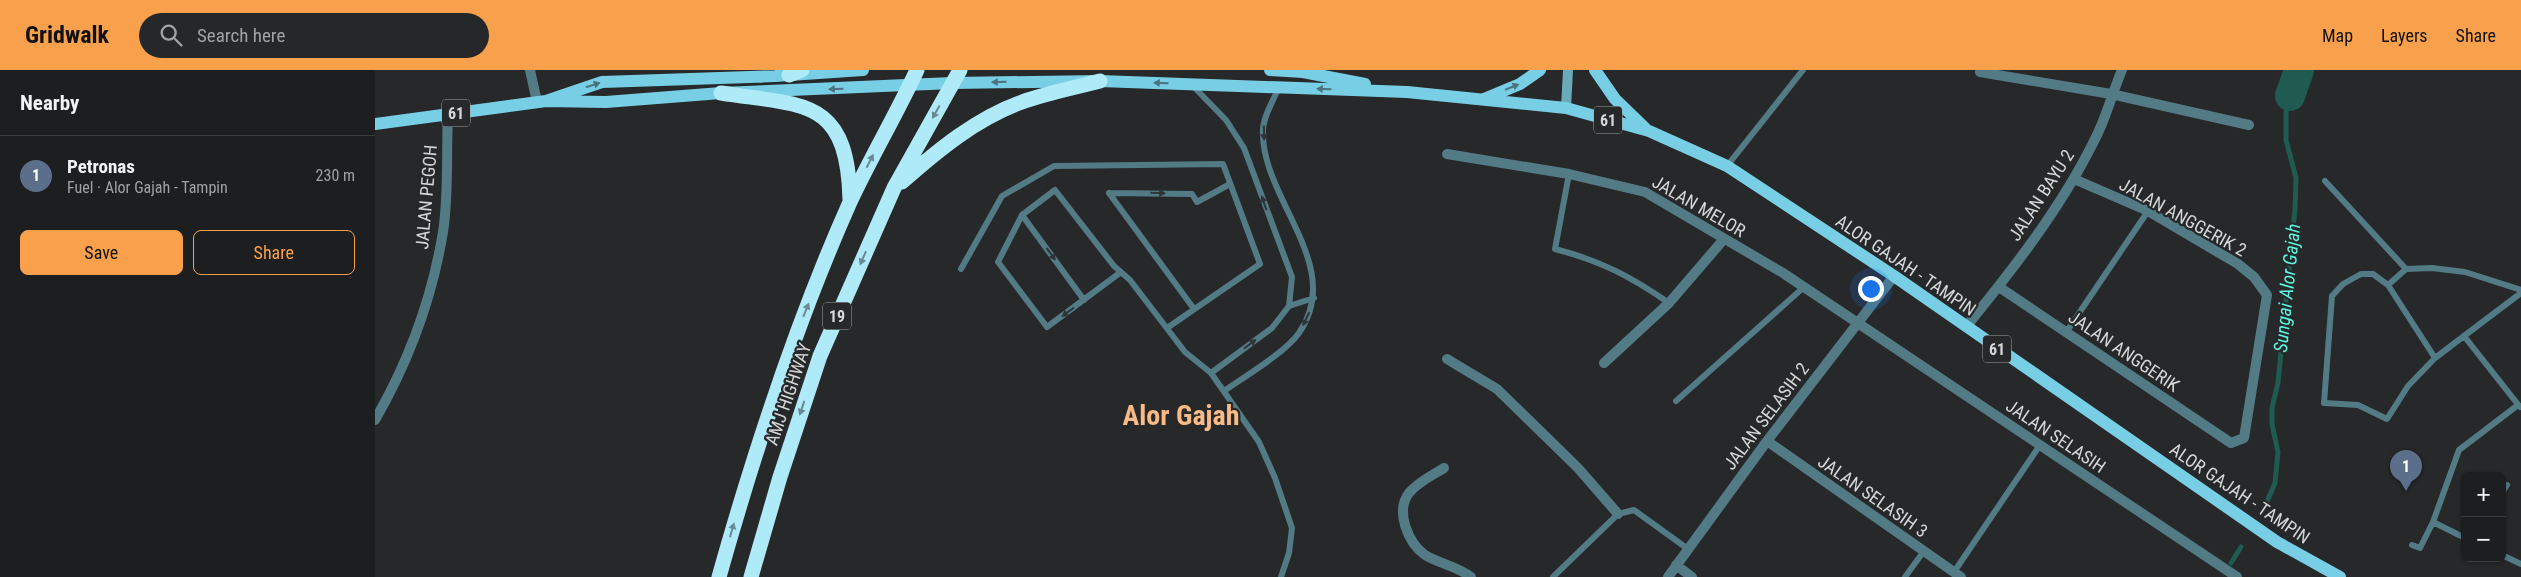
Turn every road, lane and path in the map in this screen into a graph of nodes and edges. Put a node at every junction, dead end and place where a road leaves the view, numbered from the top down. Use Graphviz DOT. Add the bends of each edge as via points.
graph roads {
  1 [pos="530,70"];
  2 [pos="863,70"];
  3 [pos="917,70"];
  4 [pos="1270,70"];
  5 [pos="1540,70"];
  6 [pos="1568,70"];
  7 [pos="1595,70"];
  8 [pos="1803,70"];
  9 [pos="2122,70"];
  10 [pos="1979,72"];
  11 [pos="785,73"];
  12 [pos="956,76"];
  13 [pos="1100,81"];
  14 [pos="1191,84"];
  15 [pos="909,86"];
  16 [pos="1279,87"];
  17 [pos="1407,92"];
  18 [pos="721,93"];
  19 [pos="2111,94"];
  20 [pos="1482,100"];
  21 [pos="541,101"];
  22 [pos="1566,108"];
  23 [pos="448,114"];
  24 [pos="375,124"];
  25 [pos="2249,125"];
  26 [pos="1649,132"];
  27 [pos="1447,154"];
  28 [pos="1727,166"];
  29 [pos="1569,174"];
  30 [pos="2074,179"];
  31 [pos="2325,181"];
  32 [pos="1230,184"];
  33 [pos="895,188"];
  34 [pos="850,203"];
  35 [pos="2148,211"];
  36 [pos="1022,215"];
  37 [pos="1724,240"];
  38 [pos="961,269"];
  39 [pos="2406,269"];
  40 [pos="1121,272"];
  41 [pos="1894,276"];
  42 [pos="2388,285"];
  43 [pos="1804,287"];
  44 [pos="1999,287"];
  45 [pos="2521,292"];
  46 [pos="1315,298"];
  47 [pos="1084,300"];
  48 [pos="1669,303"];
  49 [pos="1289,306"];
  50 [pos="1194,309"];
  51 [pos="1857,322"];
  52 [pos="1966,327"];
  53 [pos="1167,328"];
  54 [pos="2067,331"];
  55 [pos="2463,336"];
  56 [pos="2435,358"];
  57 [pos="1447,359"];
  58 [pos="1604,363"];
  59 [pos="1211,373"];
  60 [pos="1224,391"];
  61 [pos="1676,401"];
  62 [pos="2520,406"];
  63 [pos="375,420"];
  64 [pos="1767,441"];
  65 [pos="2231,443"];
  66 [pos="2041,445"];
  67 [pos="1445,468"];
  68 [pos="1617,514"];
  69 [pos="2433,522"];
  70 [pos="2461,536"];
  71 [pos="2412,545"];
  72 [pos="1687,550"];
  73 [pos="1924,551"];
  74 [pos="2506,557"];
  75 [pos="2521,564"];
  76 [pos="1676,565"];
  77 [pos="1957,575"];
  78 [pos="719,577"];
  79 [pos="751,577"];
  80 [pos="1281,577"];
  81 [pos="1471,577"];
  82 [pos="1553,577"];
  83 [pos="1667,577"];
  84 [pos="1692,577"];
  85 [pos="1905,577"];
  86 [pos="2237,577"];
  87 [pos="2340,577"];
  1 -- 21 [label="street"];
  2 -- 11 [label="main road, 61"];
  3 -- 15 [label="highway, AMJ HIGHWAY / 19"];
  4 -- 17 [label="main road, ALOR GAJAH - TAMPIN / 61" via="1303,72"];
  20 -- 5 [label="main road, one-way" via="1520,84"];
  6 -- 22 [label="street"];
  7 -- 26 [label="main road" via="1615,99"];
  8 -- 28 [label="lane"];
  9 -- 19 [label="street, JALAN BAYU 2"];
  10 -- 19 [label="street"];
  21 -- 11 [label="main road, 61, one-way" via="602,82"];
  13 -- 12 [label="main road, ALOR GAJAH - TAMPIN / 61, one-way"];
  12 -- 15 [label="main road, ALOR GAJAH - TAMPIN / 61"];
  12 -- 33 [label="highway, AMJ HIGHWAY / 19, one-way"];
  14 -- 13 [label="main road, ALOR GAJAH - TAMPIN / 61, one-way"];
  13 -- 33 [label="highway" via="1022,102 970,128"];
  14 -- 16 [label="main road, ALOR GAJAH - TAMPIN / 61"];
  49 -- 14 [label="lane, one-way" via="1292,277 1244,148 1226,120"];
  15 -- 18 [label="main road, ALOR GAJAH - TAMPIN / 61, one-way"];
  34 -- 15 [label="highway, AMJ HIGHWAY / 19, one-way"];
  17 -- 16 [label="main road, ALOR GAJAH - TAMPIN / 61, one-way"];
  16 -- 46 [label="lane, one-way" via="1263,128 1267,158 1312,270"];
  17 -- 20 [label="main road, ALOR GAJAH - TAMPIN / 61"];
  18 -- 21 [label="main road, ALOR GAJAH - TAMPIN / 61" via="605,102"];
  18 -- 34 [label="highway" via="807,106 825,119 840,136"];
  19 -- 25 [label="street"];
  19 -- 30 [label="street, JALAN BAYU 2" via="2095,139"];
  20 -- 22 [label="main road, ALOR GAJAH - TAMPIN / 61"];
  21 -- 23 [label="main road, 61"];
  22 -- 26 [label="main road, ALOR GAJAH - TAMPIN / 61"];
  23 -- 24 [label="main road, 61"];
  23 -- 63 [label="street, JALAN PEGOH" via="443,230 427,306 404,365"];
  26 -- 28 [label="main road, ALOR GAJAH - TAMPIN / 61"];
  27 -- 29 [label="street, JALAN MELOR"];
  28 -- 41 [label="main road, ALOR GAJAH - TAMPIN / 61"];
  29 -- 37 [label="street, JALAN MELOR" via="1645,192"];
  29 -- 48 [label="lane" via="1555,249 1591,259 1631,277"];
  30 -- 35 [label="street, JALAN ANGGERIK 2"];
  30 -- 44 [label="street, JALAN BAYU 2"];
  31 -- 39 [label="lane"];
  32 -- 38 [label="lane" via="1223,164 1053,166 1002,196"];
  32 -- 50 [label="lane" via="1260,264"];
  50 -- 32 [label="lane, one-way" via="1109,193 1192,194 1197,202"];
  33 -- 79 [label="highway, AMJ HIGHWAY / 19, one-way" via="820,356 779,478"];
  78 -- 34 [label="highway, AMJ HIGHWAY / 19, one-way" via="750,465"];
  35 -- 54 [label="lane"];
  35 -- 65 [label="street, JALAN ANGGERIK 2" via="2237,264 2254,277 2267,295 2244,438"];
  36 -- 40 [label="lane" via="1055,190"];
  36 -- 47 [label="lane, one-way"];
  47 -- 36 [label="lane, one-way" via="1047,327 998,262"];
  37 -- 43 [label="street, JALAN MELOR"];
  37 -- 48 [label="street"];
  39 -- 42 [label="lane"];
  39 -- 45 [label="lane" via="2465,272"];
  40 -- 47 [label="lane"];
  40 -- 53 [label="lane"];
  41 -- 51 [label="street, JALAN SELASIH 2"];
  41 -- 52 [label="main road, ALOR GAJAH - TAMPIN / 61"];
  42 -- 56 [label="lane"];
  42 -- 56 [label="lane" via="2373,274 2361,274 2343,284 2332,296 2324,403 2358,405 2387,418 2409,386"];
  43 -- 51 [label="street, JALAN MELOR"];
  43 -- 61 [label="lane"];
  44 -- 52 [label="street, JALAN BAYU 2"];
  44 -- 54 [label="street, JALAN ANGGERIK"];
  45 -- 55 [label="lane"];
  46 -- 49 [label="lane"];
  46 -- 60 [label="lane, one-way" via="1298,335"];
  48 -- 58 [label="street"];
  59 -- 49 [label="lane, one-way" via="1272,328"];
  50 -- 53 [label="lane"];
  51 -- 64 [label="street, JALAN SELASIH 2"];
  51 -- 66 [label="street, JALAN SELASIH"];
  52 -- 87 [label="main road, ALOR GAJAH - TAMPIN / 61" via="2277,542"];
  53 -- 59 [label="lane" via="1185,352"];
  54 -- 65 [label="street, JALAN ANGGERIK"];
  55 -- 56 [label="lane"];
  55 -- 62 [label="lane"];
  57 -- 68 [label="street" via="1497,389 1578,468"];
  59 -- 60 [label="lane"];
  60 -- 80 [label="lane" via="1259,442 1292,528 1289,553"];
  62 -- 69 [label="lane" via="2459,450"];
  64 -- 72 [label="street, JALAN SELASIH 2"];
  64 -- 73 [label="street, JALAN SELASIH 3"];
  66 -- 77 [label="lane"];
  66 -- 86 [label="street, JALAN SELASIH"];
  67 -- 81 [label="street" via="1409,493 1402,509 1407,534 1425,554"];
  68 -- 72 [label="lane" via="1635,510"];
  68 -- 82 [label="lane"];
  69 -- 70 [label="lane"];
  69 -- 71 [label="lane" via="2420,548"];
  72 -- 76 [label="street, JALAN SELASIH 2"];
  73 -- 77 [label="street, JALAN SELASIH 3"];
  73 -- 85 [label="lane"];
  74 -- 75 [label="lane"];
  76 -- 83 [label="street, JALAN SELASIH 2"];
  76 -- 84 [label="street"];
}
